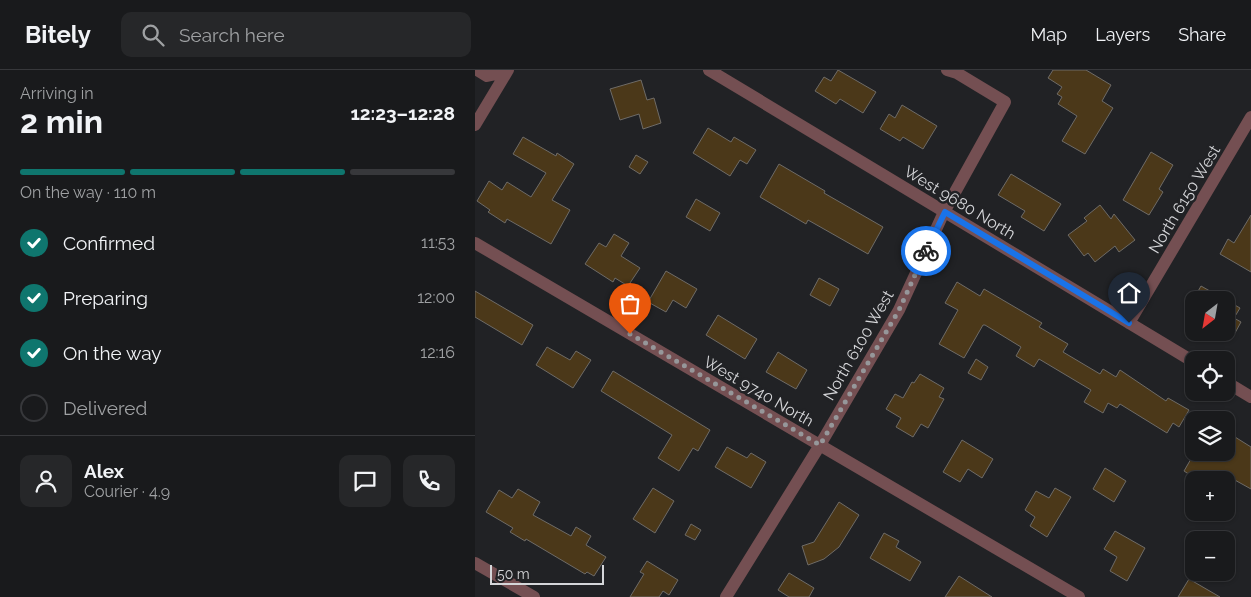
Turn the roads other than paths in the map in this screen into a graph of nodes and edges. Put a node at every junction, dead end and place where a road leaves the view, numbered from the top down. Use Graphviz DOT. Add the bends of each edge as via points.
graph roads {
  1 [pos="477,70"];
  2 [pos="709,70"];
  3 [pos="506,71"];
  4 [pos="954,71"];
  5 [pos="1251,117"];
  6 [pos="475,125"];
  7 [pos="945,212"];
  8 [pos="475,243"];
  9 [pos="1129,323"];
  10 [pos="1185,357"];
  11 [pos="1235,387"];
  12 [pos="1251,397"];
  13 [pos="820,445"];
  14 [pos="475,563"];
  15 [pos="534,597"];
  16 [pos="726,597"];
  17 [pos="1079,597"];
  1 -- 3 [label="street" via="487,76"];
  2 -- 7 [label="street, West 9680 North"];
  3 -- 6 [label="street"];
  4 -- 7 [label="street, North 6100 West" via="1005,102"];
  5 -- 9 [label="street, North 6150 West"];
  7 -- 9 [label="street, West 9680 North"];
  7 -- 13 [label="street, North 6100 West" via="899,310"];
  8 -- 13 [label="street, West 9740 North"];
  9 -- 10 [label="street, West 9680 North"];
  11 -- 12 [label="street"];
  13 -- 16 [label="street, North 6100 West"];
  13 -- 17 [label="street, West 9740 North"];
  14 -- 15 [label="street"];
}
